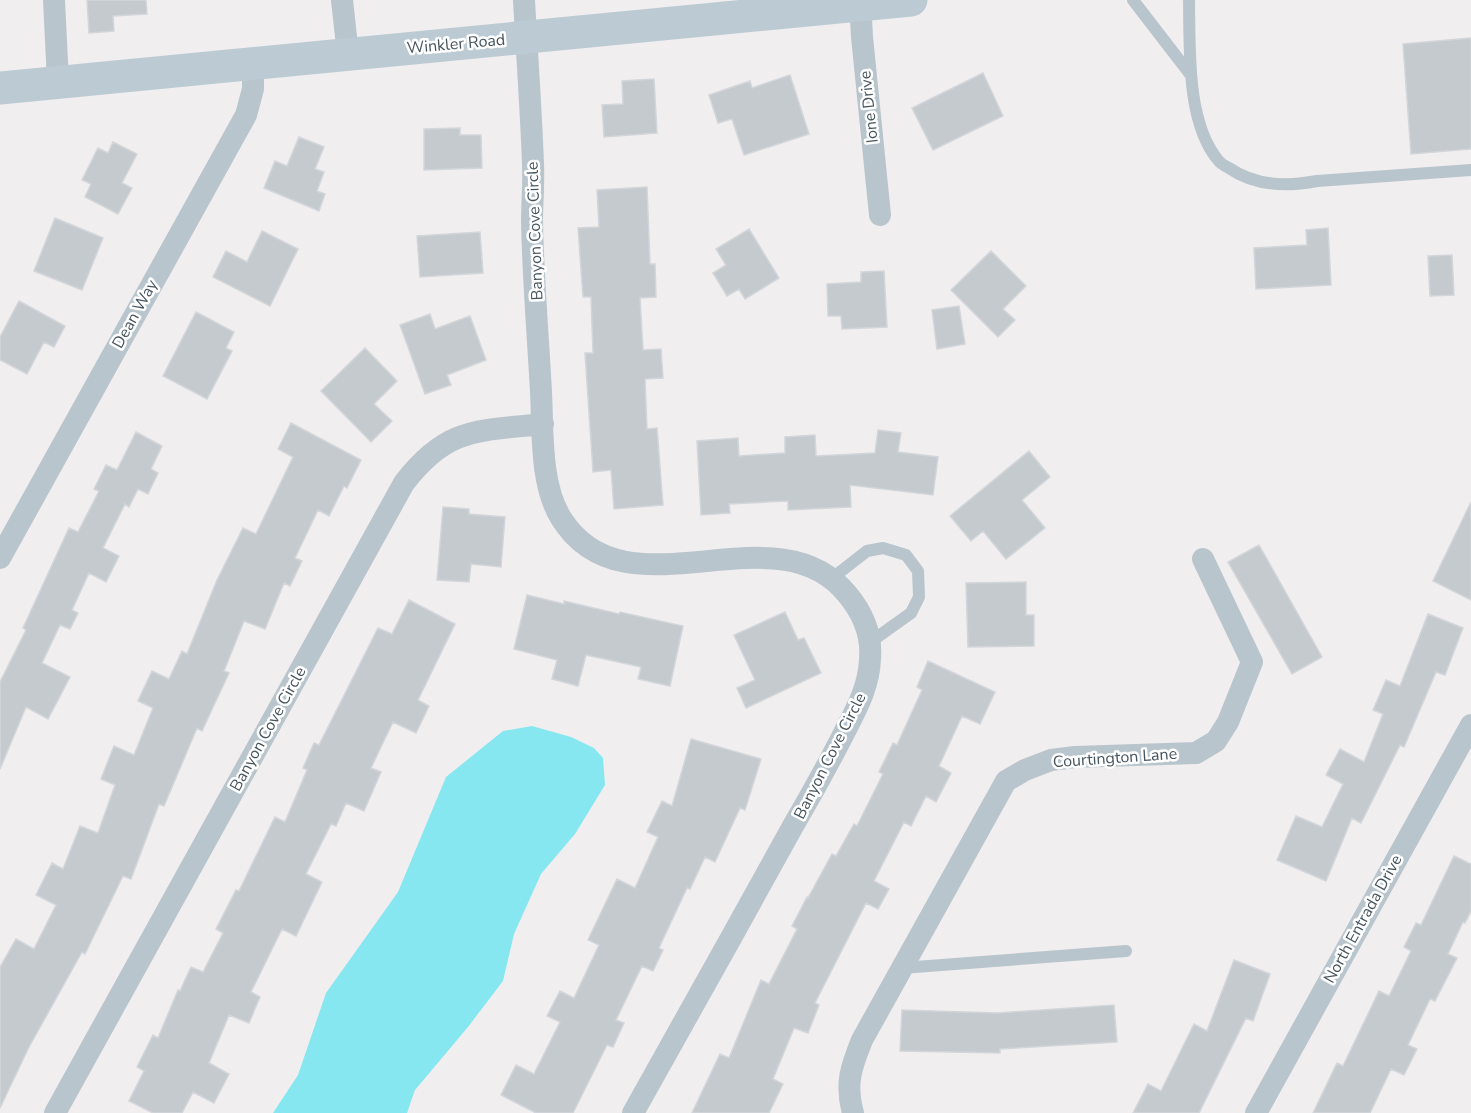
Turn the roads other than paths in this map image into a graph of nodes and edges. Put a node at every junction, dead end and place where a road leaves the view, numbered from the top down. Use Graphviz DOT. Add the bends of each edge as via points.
graph roads {
  1 [pos="54,0"];
  2 [pos="342,0"];
  3 [pos="524,0"];
  4 [pos="911,0"];
  5 [pos="1132,0"];
  6 [pos="1189,0"];
  7 [pos="861,2"];
  8 [pos="526,38"];
  9 [pos="348,55"];
  10 [pos="253,63"];
  11 [pos="1190,74"];
  12 [pos="58,82"];
  13 [pos="0,88"];
  14 [pos="1471,170"];
  15 [pos="880,215"];
  16 [pos="543,424"];
  17 [pos="0,558"];
  18 [pos="1203,559"];
  19 [pos="831,579"];
  20 [pos="869,643"];
  21 [pos="1471,725"];
  22 [pos="1126,951"];
  23 [pos="902,968"];
  24 [pos="55,1113"];
  25 [pos="633,1113"];
  26 [pos="853,1113"];
  27 [pos="1256,1113"];
  1 -- 12 [label="street"];
  2 -- 9 [label="street"];
  3 -- 8 [label="street, Banyon Cove Circle"];
  4 -- 7 [label="street, Winkler Road"];
  5 -- 11 [label="lane"];
  6 -- 11 [label="lane"];
  7 -- 8 [label="street, Winkler Road"];
  7 -- 15 [label="street, Ione Drive"];
  8 -- 9 [label="street, Winkler Road"];
  8 -- 16 [label="street, Banyon Cove Circle"];
  9 -- 10 [label="street, Winkler Road"];
  10 -- 12 [label="street, Winkler Road"];
  10 -- 17 [label="street, Dean Way" via="253,89 246,115"];
  11 -- 14 [label="lane" via="1201,129 1218,161 1241,177 1269,184 1301,184"];
  12 -- 13 [label="street, Winkler Road"];
  16 -- 19 [label="street, Banyon Cove Circle" via="551,497 561,519 597,553 622,562 645,564 774,558 799,562"];
  16 -- 24 [label="street, Banyon Cove Circle" via="458,436 437,447 404,483"];
  18 -- 23 [label="street, Courtington Lane" via="1252,662 1228,722 1216,741 1196,753 1051,760 1006,781"];
  19 -- 20 [label="street, Banyon Cove Circle" via="859,608"];
  19 -- 20 [label="lane" via="867,551 883,548 906,555 918,571 919,597 911,613"];
  20 -- 25 [label="street, Banyon Cove Circle" via="869,679 861,700"];
  21 -- 27 [label="street, North Entrada Drive"];
  22 -- 23 [label="lane"];
  23 -- 26 [label="street, Courtington Lane" via="852,1063 848,1087"];
}
